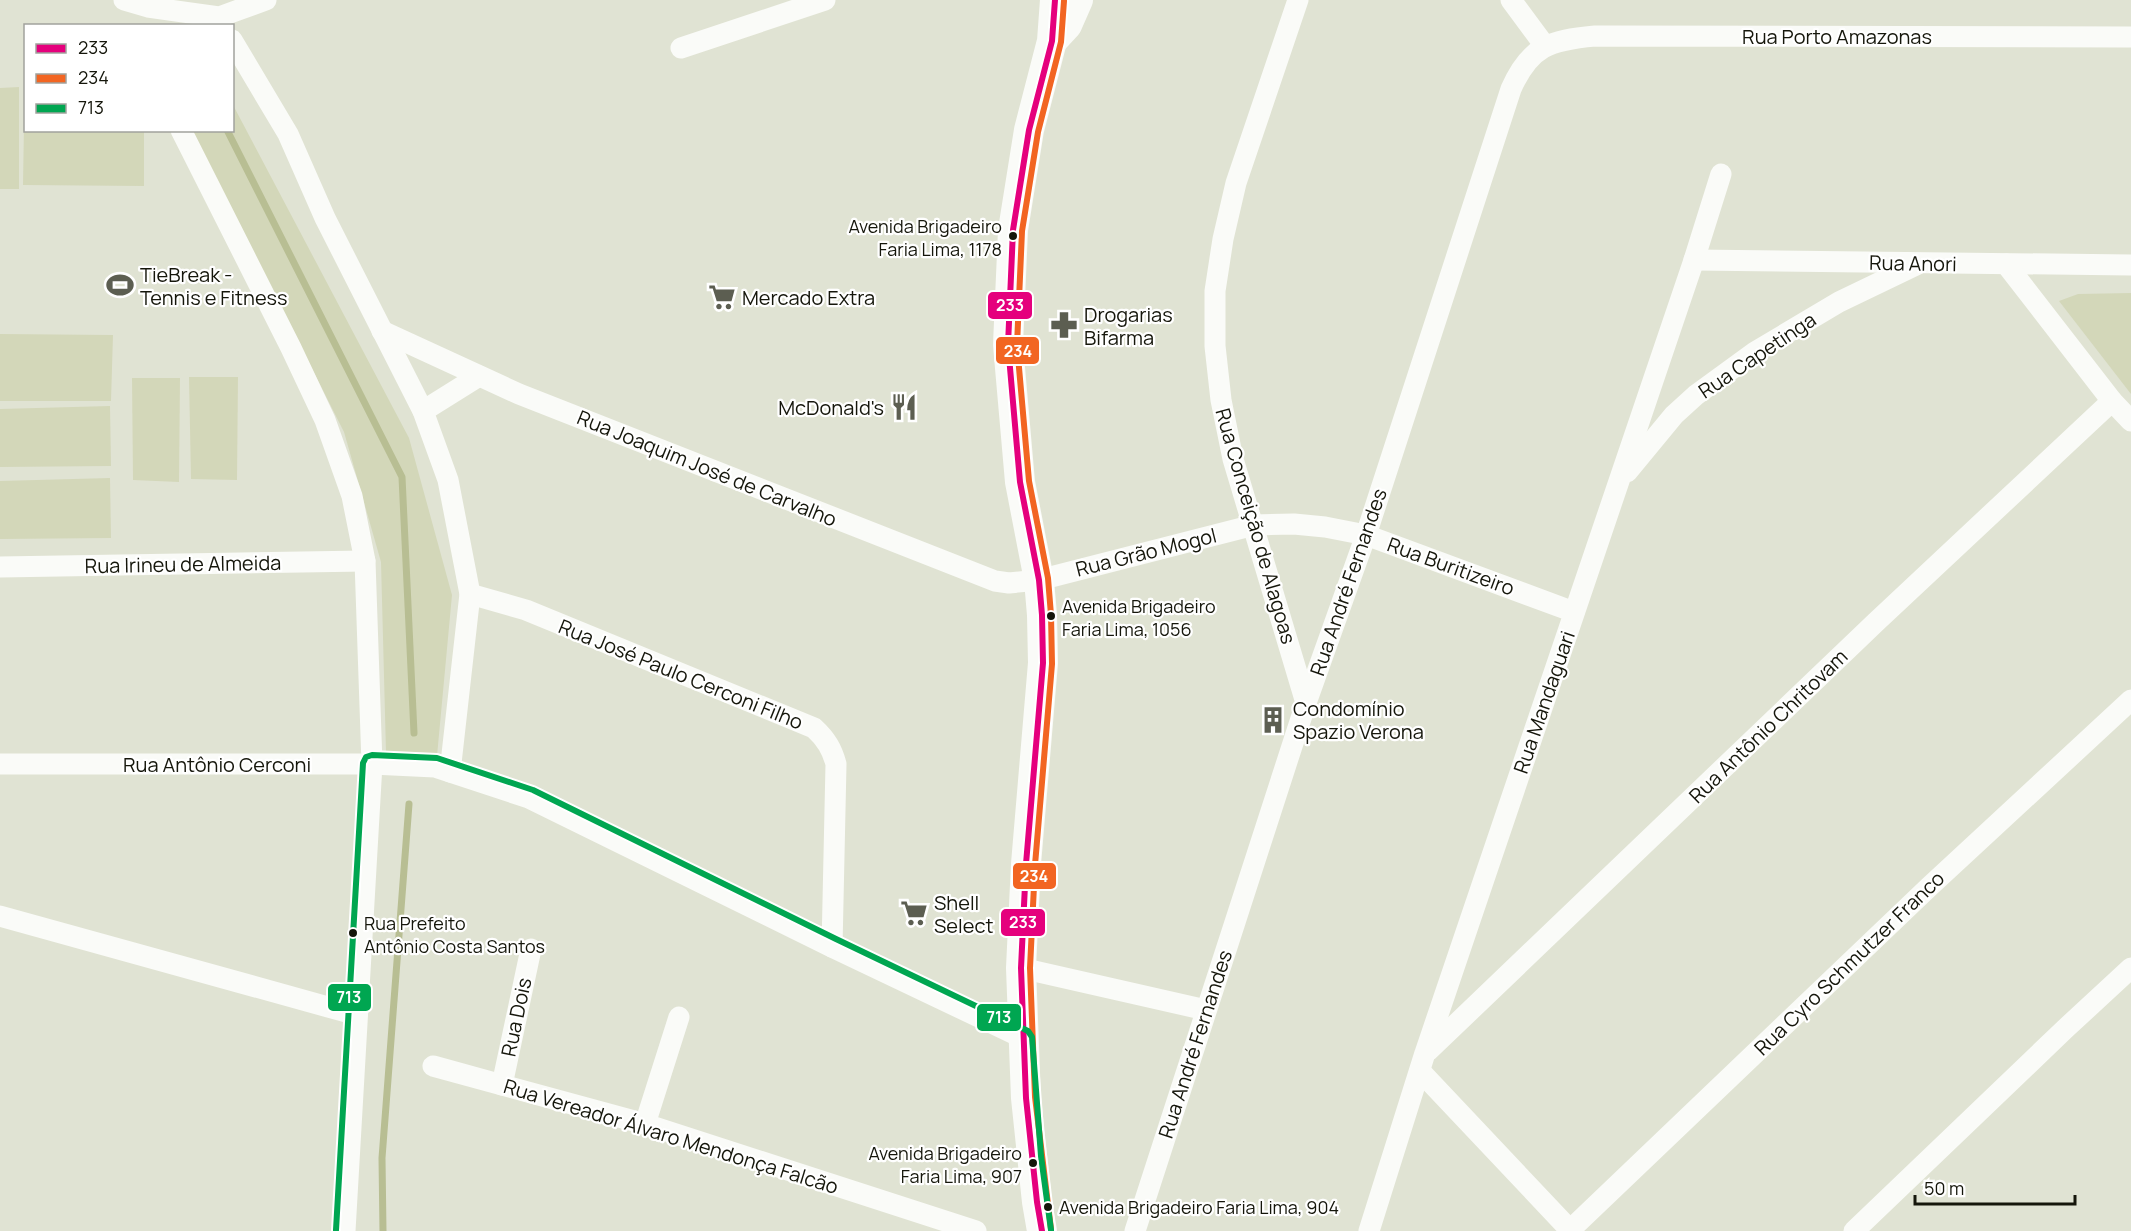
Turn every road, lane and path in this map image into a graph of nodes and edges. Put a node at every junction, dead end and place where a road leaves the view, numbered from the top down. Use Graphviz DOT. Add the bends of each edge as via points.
graph roads {
  1 [pos="124,0"];
  2 [pos="266,0"];
  3 [pos="825,0"];
  4 [pos="1055,0"];
  5 [pos="1078,0"];
  6 [pos="1298,0"];
  7 [pos="1511,0"];
  8 [pos="150,16"];
  9 [pos="221,21"];
  10 [pos="2131,37"];
  11 [pos="1052,41"];
  12 [pos="234,43"];
  13 [pos="1545,46"];
  14 [pos="681,48"];
  15 [pos="182,132"];
  16 [pos="1721,174"];
  17 [pos="1694,260"];
  18 [pos="1922,262"];
  19 [pos="2006,264"];
  20 [pos="2131,265"];
  21 [pos="382,331"];
  22 [pos="479,376"];
  23 [pos="2112,401"];
  24 [pos="423,411"];
  25 [pos="2131,421"];
  26 [pos="1619,482"];
  27 [pos="1254,525"];
  28 [pos="1366,535"];
  29 [pos="365,561"];
  30 [pos="0,567"];
  31 [pos="1039,580"];
  32 [pos="470,594"];
  33 [pos="1574,612"];
  34 [pos="2131,700"];
  35 [pos="1306,703"];
  36 [pos="0,764"];
  37 [pos="372,764"];
  38 [pos="442,770"];
  39 [pos="0,916"];
  40 [pos="832,947"];
  41 [pos="531,949"];
  42 [pos="1022,968"];
  43 [pos="2131,968"];
  44 [pos="1206,1010"];
  45 [pos="357,1015"];
  46 [pos="679,1017"];
  47 [pos="1023,1038"];
  48 [pos="1423,1062"];
  49 [pos="433,1066"];
  50 [pos="502,1085"];
  51 [pos="645,1124"];
  52 [pos="345,1231"];
  53 [pos="976,1231"];
  54 [pos="1042,1231"];
  55 [pos="1135,1231"];
  56 [pos="1370,1231"];
  57 [pos="1570,1231"];
  58 [pos="1854,1231"];
  1 -- 8 [label="street"];
  2 -- 9 [label="street"];
  3 -- 14 [label="street"];
  4 -- 11 [label="main road"];
  5 -- 11 [label="main road" via="1067,25"];
  6 -- 27 [label="street, Rua Conceição de Alagoas" via="1236,183 1215,291 1215,346 1221,400 1233,459"];
  7 -- 13 [label="street"];
  8 -- 9 [label="street"];
  10 -- 13 [label="street, Rua Porto Amazonas" via="1594,36 1567,38"];
  11 -- 31 [label="main road" via="1029,130 1013,230 1009,312 1020,482"];
  12 -- 21 [label="street" via="288,134"];
  13 -- 28 [label="street, Rua André Fernandes" via="1519,70 1511,89"];
  15 -- 29 [label="street" via="325,420 352,496"];
  16 -- 17 [label="street, Rua Mandaguari"];
  17 -- 18 [label="street, Rua Anori"];
  17 -- 26 [label="street, Rua Mandaguari"];
  18 -- 19 [label="street, Rua Anori"];
  18 -- 26 [label="street, Rua Capetinga" via="1839,302 1755,352 1674,415"];
  19 -- 20 [label="street, Rua Anori"];
  19 -- 23 [label="street"];
  21 -- 22 [label="street, Rua Joaquim José de Carvalho"];
  21 -- 24 [label="street"];
  22 -- 24 [label="street"];
  22 -- 31 [label="street, Rua Joaquim José de Carvalho" via="977,575 1009,583"];
  23 -- 25 [label="street"];
  23 -- 48 [label="street, Rua Antônio Chritovam" via="1876,622"];
  24 -- 32 [label="street" via="448,480"];
  26 -- 33 [label="street, Rua Mandaguari"];
  27 -- 28 [label="street, Rua Buritizeiro" via="1304,525"];
  27 -- 31 [label="street, Rua Grão Mogol"];
  27 -- 35 [label="street, Rua Conceição de Alagoas"];
  28 -- 33 [label="street, Rua Buritizeiro"];
  28 -- 35 [label="street, Rua André Fernandes"];
  29 -- 30 [label="street, Rua Irineu de Almeida"];
  29 -- 37 [label="street"];
  31 -- 42 [label="main road" via="1043,663 1026,864"];
  32 -- 38 [label="street"];
  32 -- 40 [label="street, Rua José Paulo Cerconi Filho" via="526,610 814,728 824,737 836,764"];
  33 -- 48 [label="street, Rua Mandaguari"];
  34 -- 57 [label="street, Rua Cyro Schmutzer Franco" via="1937,879"];
  35 -- 44 [label="street, Rua André Fernandes"];
  36 -- 37 [label="street, Rua Antônio Cerconi"];
  37 -- 38 [label="street, Rua Antônio Cerconi"];
  37 -- 45 [label="street"];
  38 -- 40 [label="street, Rua Antônio Cerconi" via="529,798"];
  39 -- 45 [label="street"];
  40 -- 47 [label="street, Rua Antônio Cerconi"];
  41 -- 50 [label="street, Rua Dois"];
  42 -- 44 [label="street"];
  42 -- 47 [label="main road"];
  43 -- 58 [label="street"];
  44 -- 55 [label="street, Rua André Fernandes"];
  45 -- 52 [label="street"];
  46 -- 51 [label="street"];
  47 -- 54 [label="main road"];
  48 -- 56 [label="street, Rua Mandaguari"];
  48 -- 57 [label="street"];
  49 -- 50 [label="street, Rua Vereador Álvaro Mendonça Falcão"];
  50 -- 51 [label="street, Rua Vereador Álvaro Mendonça Falcão"];
  51 -- 53 [label="street, Rua Vereador Álvaro Mendonça Falcão"];
}
